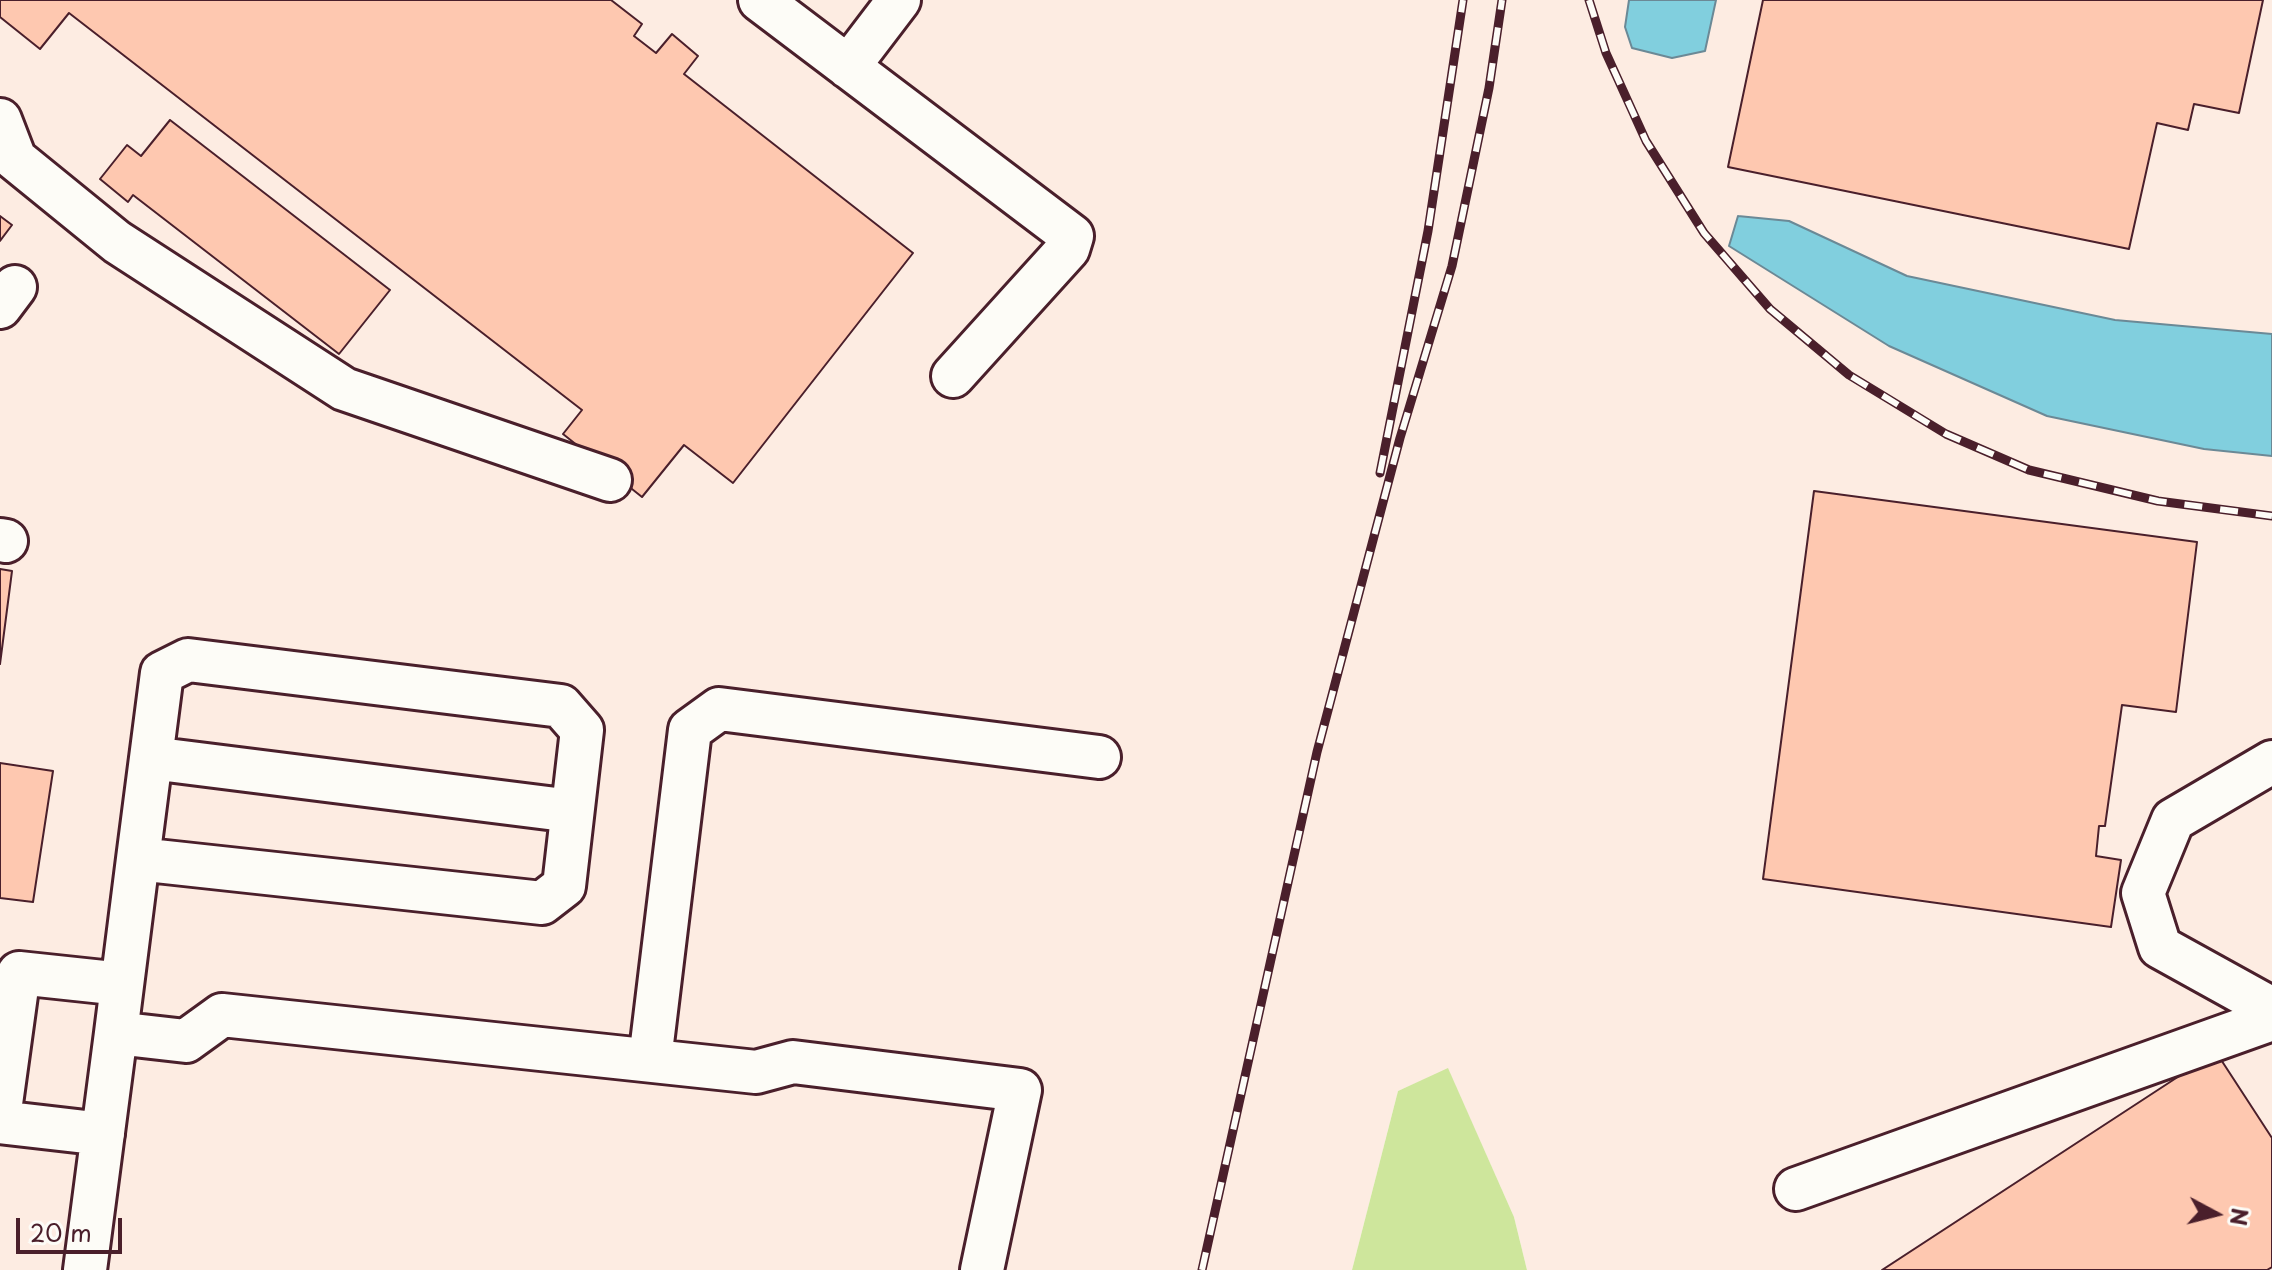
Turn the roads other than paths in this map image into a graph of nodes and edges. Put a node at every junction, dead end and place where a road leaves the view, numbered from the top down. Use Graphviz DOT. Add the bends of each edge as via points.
graph roads {
  1 [pos="760,0"];
  2 [pos="899,0"];
  3 [pos="848,67"];
  4 [pos="0,120"];
  5 [pos="953,376"];
  6 [pos="610,480"];
  7 [pos="1099,757"];
  8 [pos="151,758"];
  9 [pos="2272,762"];
  10 [pos="572,811"];
  11 [pos="138,859"];
  12 [pos="122,984"];
  13 [pos="2272,1009"];
  14 [pos="2272,1019"];
  15 [pos="116,1033"];
  16 [pos="650,1060"];
  17 [pos="0,1111"];
  18 [pos="0,1122"];
  19 [pos="103,1134"];
  20 [pos="1796,1189"];
  21 [pos="85,1270"];
  22 [pos="982,1270"];
  1 -- 3 [label="lane"];
  2 -- 3 [label="lane"];
  3 -- 5 [label="lane" via="1072,236 1068,249"];
  4 -- 6 [label="lane" via="15,159 117,242 344,389"];
  7 -- 16 [label="lane" via="719,709 690,730"];
  8 -- 10 [label="lane"];
  8 -- 10 [label="lane" via="162,673 188,660 546,704 561,706 582,730"];
  8 -- 11 [label="lane"];
  9 -- 13 [label="lane" via="2173,820 2143,893 2160,947"];
  10 -- 11 [label="lane" via="564,886 542,903"];
  11 -- 12 [label="lane"];
  12 -- 15 [label="lane"];
  12 -- 17 [label="lane" via="19,973"];
  14 -- 20 [label="lane"];
  15 -- 16 [label="lane" via="186,1041 222,1015"];
  15 -- 19 [label="lane"];
  16 -- 22 [label="lane" via="756,1072 793,1062 1020,1090"];
  18 -- 19 [label="lane"];
  19 -- 21 [label="lane"];
}
